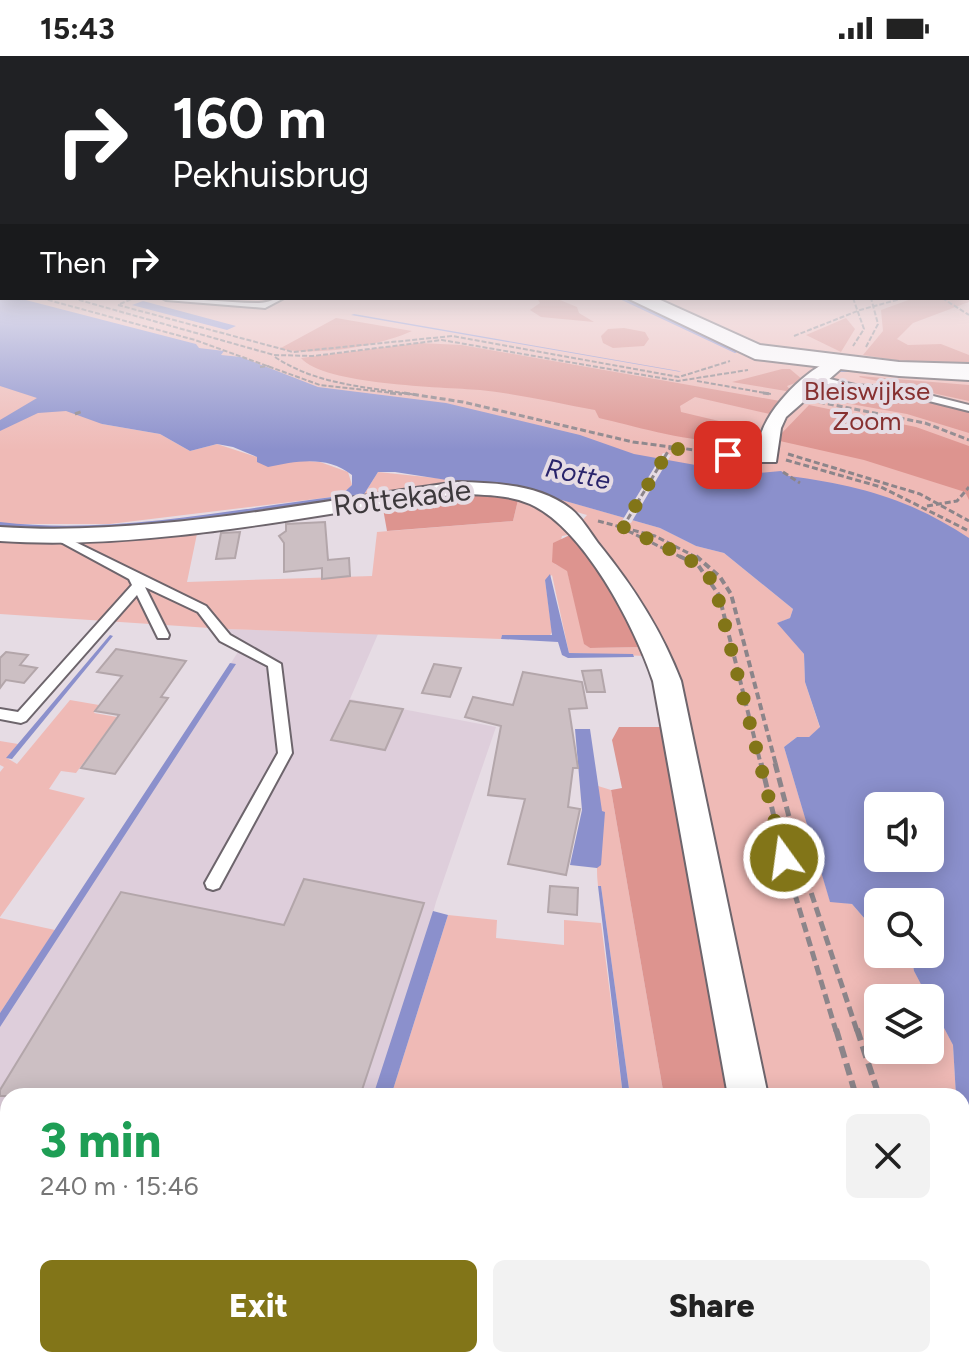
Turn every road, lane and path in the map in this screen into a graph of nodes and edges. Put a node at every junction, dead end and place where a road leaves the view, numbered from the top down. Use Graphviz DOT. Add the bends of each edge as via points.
graph roads {
  1 [pos="148,327"];
  2 [pos="177,327"];
  3 [pos="198,327"];
  4 [pos="692,327"];
  5 [pos="823,327"];
  6 [pos="864,327"];
  7 [pos="877,327"];
  8 [pos="274,355"];
  9 [pos="753,360"];
  10 [pos="837,363"];
  11 [pos="271,365"];
  12 [pos="260,367"];
  13 [pos="969,372"];
  14 [pos="679,377"];
  15 [pos="817,379"];
  16 [pos="694,380"];
  17 [pos="408,393"];
  18 [pos="796,398"];
  19 [pos="969,408"];
  20 [pos="83,411"];
  21 [pos="75,414"];
  22 [pos="969,440"];
  23 [pos="669,450"];
  24 [pos="772,459"];
  25 [pos="800,483"];
  26 [pos="969,487"];
  27 [pos="937,503"];
  28 [pos="927,506"];
  29 [pos="969,521"];
  30 [pos="624,526"];
  31 [pos="969,531"];
  32 [pos="0,534"];
  33 [pos="61,538"];
  34 [pos="136,582"];
  35 [pos="163,635"];
  36 [pos="0,714"];
  37 [pos="213,883"];
  38 [pos="746,1088"];
  39 [pos="854,1088"];
  40 [pos="876,1088"];
  1 -- 11 [label="path"];
  2 -- 8 [label="path"];
  3 -- 14 [label="path" via="284,351 452,336"];
  4 -- 9 [label="street"];
  5 -- 9 [label="path"];
  6 -- 10 [label="path"];
  7 -- 10 [label="path" via="853,361"];
  8 -- 16 [label="path" via="313,356 442,340"];
  8 -- 17 [label="path" via="318,379"];
  9 -- 10 [label="street"];
  9 -- 14 [label="path"];
  9 -- 16 [label="path"];
  10 -- 13 [label="street"];
  10 -- 15 [label="street"];
  11 -- 12 [label="path"];
  11 -- 17 [label="path" via="295,378 337,389"];
  14 -- 16 [label="path"];
  15 -- 18 [label="street"];
  15 -- 19 [label="lane"];
  16 -- 18 [label="path"];
  17 -- 23 [label="path"];
  18 -- 22 [label="path" via="925,423"];
  18 -- 24 [label="street" via="770,422"];
  20 -- 21 [label="path"];
  23 -- 24 [label="path"];
  23 -- 30 [label="path"];
  24 -- 25 [label="path"];
  24 -- 27 [label="path" via="890,483"];
  24 -- 28 [label="path" via="874,485"];
  26 -- 27 [label="path" via="957,501"];
  27 -- 28 [label="path"];
  27 -- 29 [label="path"];
  28 -- 31 [label="path"];
  30 -- 39 [label="path" via="698,565 714,582 784,858"];
  30 -- 40 [label="path" via="692,551 716,570 731,594 800,859"];
  32 -- 33 [label="street, Rottekade"];
  33 -- 34 [label="lane"];
  33 -- 38 [label="street, Rottekade" via="180,528 458,488 522,493 564,514 621,587 654,645 667,681"];
  34 -- 35 [label="lane"];
  34 -- 36 [label="lane" via="21,718"];
  34 -- 37 [label="lane" via="202,609 225,638 274,664 285,753"];
}
